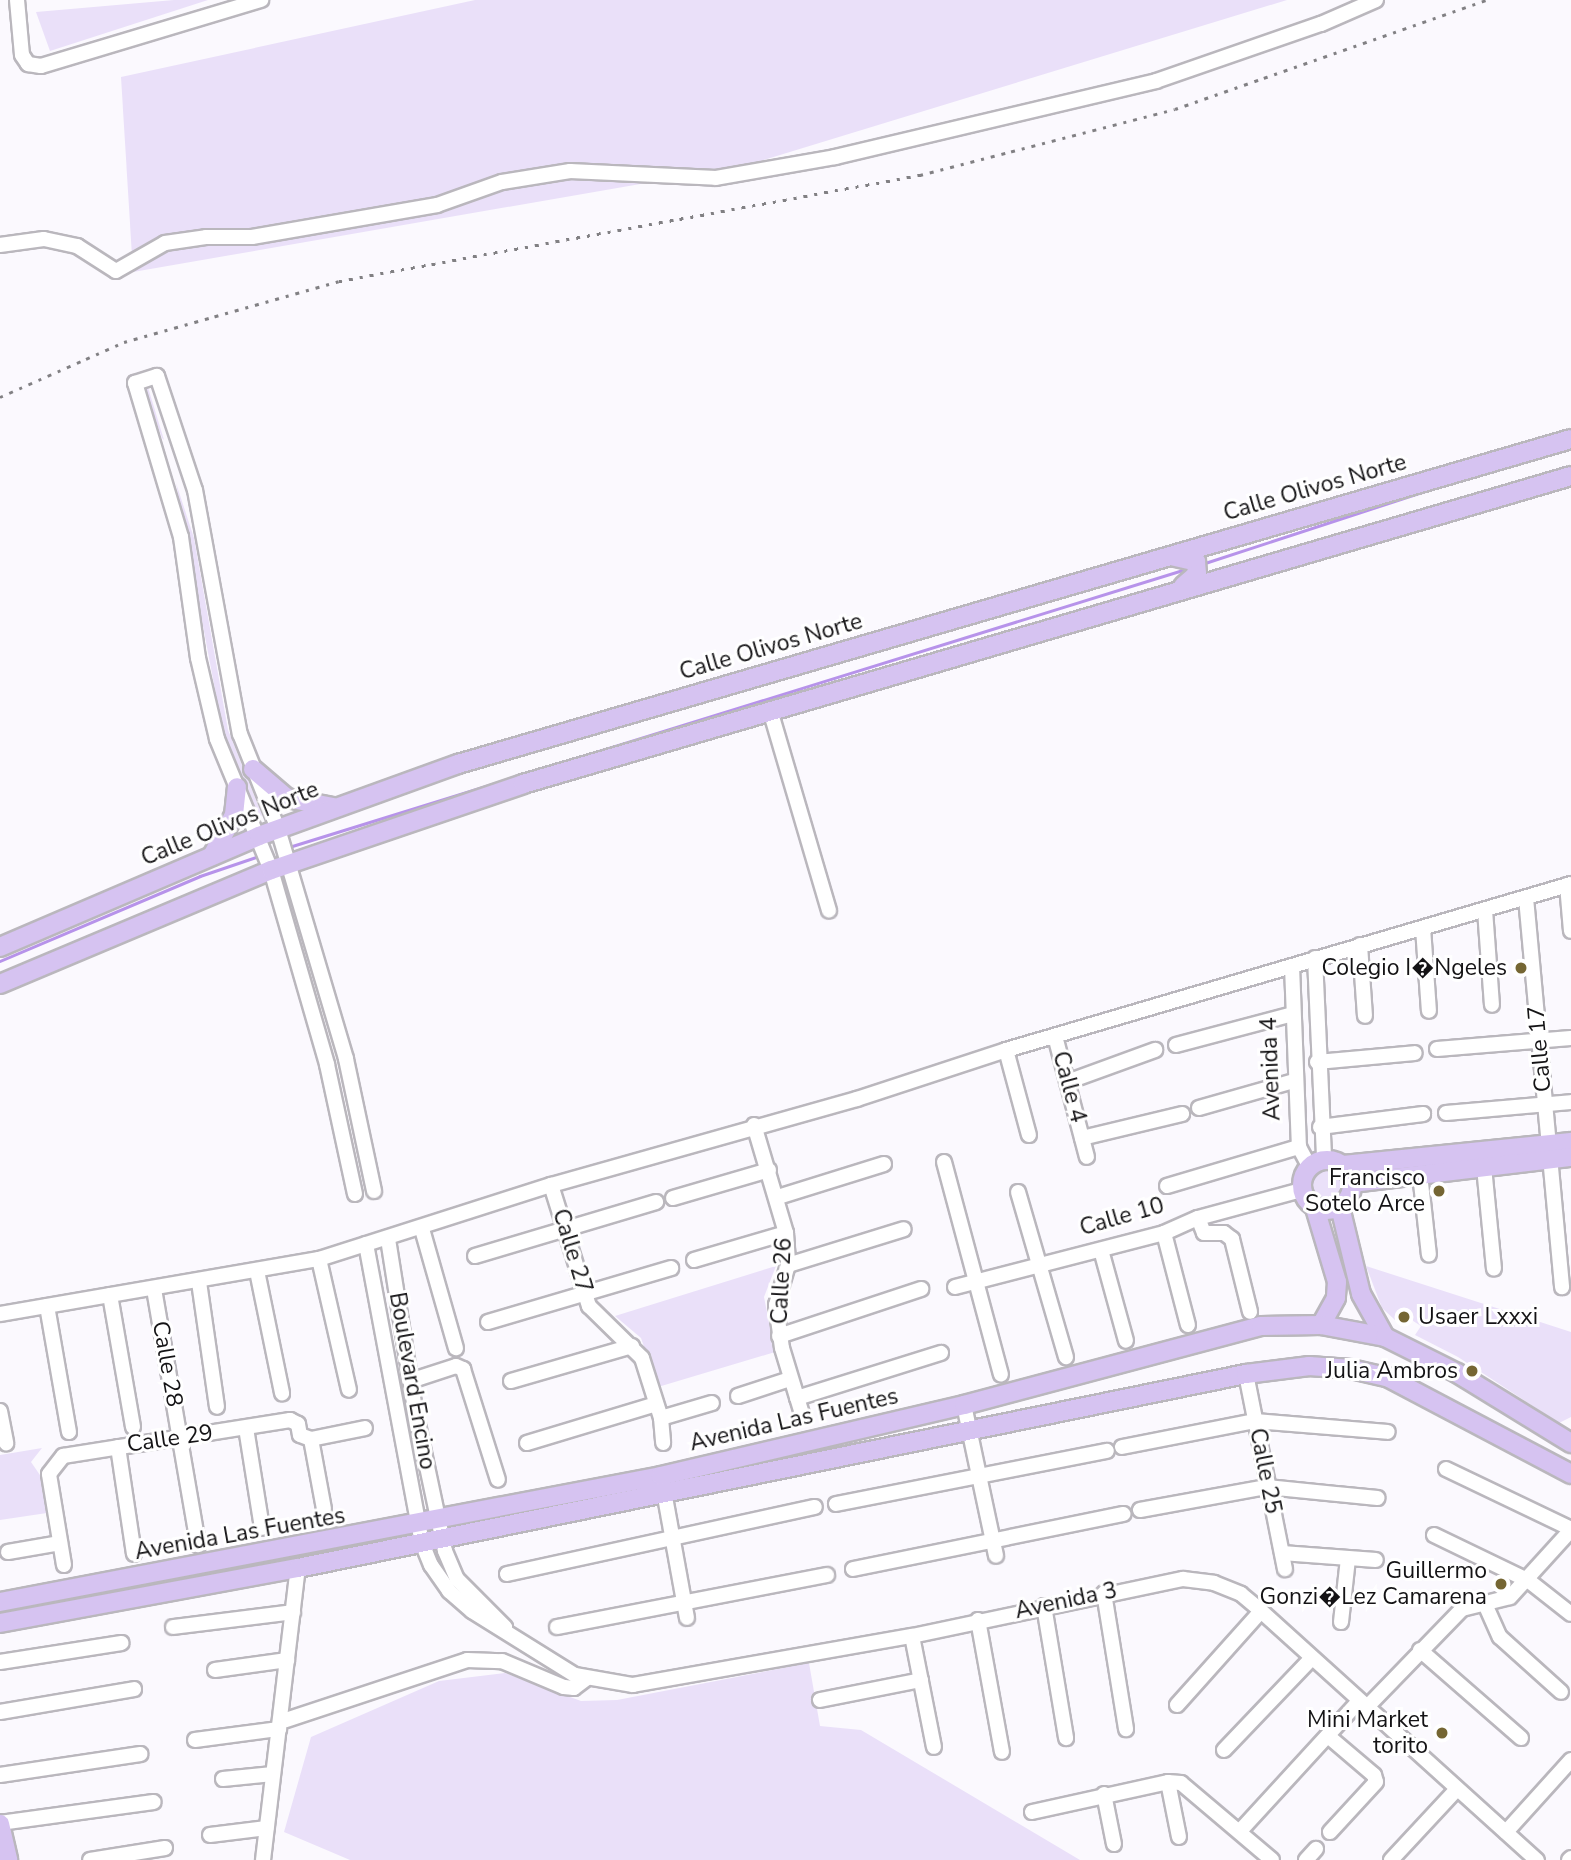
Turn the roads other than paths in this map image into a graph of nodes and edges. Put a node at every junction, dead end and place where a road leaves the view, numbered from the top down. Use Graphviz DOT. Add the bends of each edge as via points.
graph roads {
  1 [pos="17,0"];
  2 [pos="261,0"];
  3 [pos="1376,0"];
  4 [pos="240,2"];
  5 [pos="0,245"];
  6 [pos="1571,439"];
  7 [pos="181,446"];
  8 [pos="159,453"];
  9 [pos="1571,476"];
  10 [pos="1248,535"];
  11 [pos="1176,556"];
  12 [pos="1254,564"];
  13 [pos="1186,584"];
  14 [pos="771,710"];
  15 [pos="253,769"];
  16 [pos="237,787"];
  17 [pos="340,807"];
  18 [pos="278,829"];
  19 [pos="259,836"];
  20 [pos="212,856"];
  21 [pos="289,864"];
  22 [pos="271,870"];
  23 [pos="1569,885"];
  24 [pos="1526,898"];
  25 [pos="829,910"];
  26 [pos="1485,910"];
  27 [pos="1423,928"];
  28 [pos="1571,931"];
  29 [pos="1360,944"];
  30 [pos="0,947"];
  31 [pos="1315,958"];
  32 [pos="1292,967"];
  33 [pos="0,984"];
  34 [pos="1492,1005"];
  35 [pos="1429,1011"];
  36 [pos="1293,1014"];
  37 [pos="1365,1016"];
  38 [pos="1055,1036"];
  39 [pos="1571,1038"];
  40 [pos="1540,1041"];
  41 [pos="1176,1045"];
  42 [pos="1437,1049"];
  43 [pos="1006,1050"];
  44 [pos="1155,1050"];
  45 [pos="1415,1053"];
  46 [pos="346,1059"];
  47 [pos="1317,1062"];
  48 [pos="327,1064"];
  49 [pos="1294,1081"];
  50 [pos="1068,1082"];
  51 [pos="1571,1102"];
  52 [pos="1545,1105"];
  53 [pos="1199,1108"];
  54 [pos="1446,1113"];
  55 [pos="1182,1114"];
  56 [pos="1423,1115"];
  57 [pos="754,1125"];
  58 [pos="1320,1127"];
  59 [pos="1029,1135"];
  60 [pos="1083,1138"];
  61 [pos="1571,1142"];
  62 [pos="1299,1147"];
  63 [pos="1550,1152"];
  64 [pos="1087,1157"];
  65 [pos="1571,1157"];
  66 [pos="944,1162"];
  67 [pos="1317,1163"];
  68 [pos="884,1164"];
  69 [pos="1343,1165"];
  70 [pos="1484,1167"];
  71 [pos="769,1170"];
  72 [pos="1420,1174"];
  73 [pos="1352,1184"];
  74 [pos="551,1185"];
  75 [pos="1167,1186"];
  76 [pos="1302,1190"];
  77 [pos="374,1191"];
  78 [pos="1018,1192"];
  79 [pos="355,1194"];
  80 [pos="778,1197"];
  81 [pos="673,1198"];
  82 [pos="656,1202"];
  83 [pos="1340,1206"];
  84 [pos="1315,1208"];
  85 [pos="1198,1218"];
  86 [pos="565,1228"];
  87 [pos="422,1229"];
  88 [pos="904,1229"];
  89 [pos="786,1233"];
  90 [pos="1164,1233"];
  91 [pos="388,1239"];
  92 [pos="366,1244"];
  93 [pos="1101,1250"];
  94 [pos="1429,1255"];
  95 [pos="475,1256"];
  96 [pos="319,1259"];
  97 [pos="694,1260"];
  98 [pos="788,1265"];
  99 [pos="1038,1266"];
  100 [pos="671,1268"];
  101 [pos="1494,1269"];
  102 [pos="257,1271"];
  103 [pos="199,1282"];
  104 [pos="974,1282"];
  105 [pos="955,1287"];
  106 [pos="1562,1287"];
  107 [pos="154,1289"];
  108 [pos="921,1289"];
  109 [pos="583,1294"];
  110 [pos="110,1295"];
  111 [pos="47,1306"];
  112 [pos="1250,1312"];
  113 [pos="0,1314"];
  114 [pos="488,1322"];
  115 [pos="1188,1325"];
  116 [pos="1321,1325"];
  117 [pos="779,1336"];
  118 [pos="1385,1337"];
  119 [pos="1126,1341"];
  120 [pos="632,1346"];
  121 [pos="456,1348"];
  122 [pos="941,1353"];
  123 [pos="1066,1357"];
  124 [pos="1000,1374"];
  125 [pos="1246,1374"];
  126 [pos="790,1379"];
  127 [pos="410,1381"];
  128 [pos="511,1381"];
  129 [pos="349,1390"];
  130 [pos="282,1393"];
  131 [pos="738,1396"];
  132 [pos="797,1398"];
  133 [pos="712,1403"];
  134 [pos="964,1405"];
  135 [pos="217,1407"];
  136 [pos="0,1411"];
  137 [pos="658,1411"];
  138 [pos="802,1414"];
  139 [pos="1255,1420"];
  140 [pos="133,1427"];
  141 [pos="246,1427"];
  142 [pos="365,1428"];
  143 [pos="69,1432"];
  144 [pos="972,1432"];
  145 [pos="1388,1432"];
  146 [pos="181,1439"];
  147 [pos="311,1439"];
  148 [pos="6,1443"];
  149 [pos="663,1443"];
  150 [pos="1571,1443"];
  151 [pos="527,1444"];
  152 [pos="118,1447"];
  153 [pos="1447,1469"];
  154 [pos="1571,1474"];
  155 [pos="661,1476"];
  156 [pos="980,1479"];
  157 [pos="498,1480"];
  158 [pos="1267,1487"];
  159 [pos="664,1495"];
  160 [pos="1377,1498"];
  161 [pos="836,1504"];
  162 [pos="816,1507"];
  163 [pos="324,1509"];
  164 [pos="1140,1510"];
  165 [pos="1123,1514"];
  166 [pos="262,1528"];
  167 [pos="440,1530"];
  168 [pos="1571,1530"];
  169 [pos="421,1534"];
  170 [pos="1434,1535"];
  171 [pos="672,1541"];
  172 [pos="993,1541"];
  173 [pos="60,1543"];
  174 [pos="198,1545"];
  175 [pos="8,1552"];
  176 [pos="1282,1553"];
  177 [pos="134,1554"];
  178 [pos="996,1556"];
  179 [pos="1348,1559"];
  180 [pos="1376,1560"];
  181 [pos="64,1565"];
  182 [pos="298,1568"];
  183 [pos="853,1569"];
  184 [pos="1285,1569"];
  185 [pos="507,1574"];
  186 [pos="827,1575"];
  187 [pos="1529,1581"];
  188 [pos="461,1593"];
  189 [pos="1104,1593"];
  190 [pos="684,1600"];
  191 [pos="0,1602"];
  192 [pos="1485,1604"];
  193 [pos="1044,1606"];
  194 [pos="1261,1611"];
  195 [pos="293,1612"];
  196 [pos="1571,1614"];
  197 [pos="687,1618"];
  198 [pos="978,1620"];
  199 [pos="1341,1622"];
  200 [pos="0,1623"];
  201 [pos="557,1627"];
  202 [pos="173,1628"];
  203 [pos="912,1636"];
  204 [pos="122,1643"];
  205 [pos="1420,1650"];
  206 [pos="1312,1658"];
  207 [pos="287,1660"];
  208 [pos="0,1662"];
  209 [pos="215,1671"];
  210 [pos="586,1679"];
  211 [pos="921,1681"];
  212 [pos="134,1689"];
  213 [pos="1561,1692"];
  214 [pos="820,1700"];
  215 [pos="1363,1704"];
  216 [pos="1177,1705"];
  217 [pos="0,1712"];
  218 [pos="279,1726"];
  219 [pos="1126,1729"];
  220 [pos="1328,1736"];
  221 [pos="1066,1738"];
  222 [pos="1521,1738"];
  223 [pos="195,1740"];
  224 [pos="934,1746"];
  225 [pos="1224,1750"];
  226 [pos="1002,1752"];
  227 [pos="141,1754"];
  228 [pos="1571,1759"];
  229 [pos="273,1774"];
  230 [pos="0,1776"];
  231 [pos="223,1779"];
  232 [pos="1168,1782"];
  233 [pos="1457,1789"];
  234 [pos="1104,1794"];
  235 [pos="154,1801"];
  236 [pos="1032,1812"];
  237 [pos="0,1824"];
  238 [pos="267,1828"];
  239 [pos="1240,1831"];
  240 [pos="1330,1832"];
  241 [pos="1506,1832"];
  242 [pos="210,1835"];
  243 [pos="1179,1837"];
  244 [pos="1114,1844"];
  245 [pos="165,1848"];
  246 [pos="5,1855"];
  247 [pos="90,1860"];
  248 [pos="263,1860"];
  249 [pos="1272,1860"];
  250 [pos="1391,1860"];
  251 [pos="1537,1860"];
  1 -- 4 [label="street" via="22,55 28,64 41,66"];
  2 -- 4 [label="street"];
  3 -- 5 [label="street" via="1355,12 1156,81 729,176 700,179 570,171 502,182 437,205 251,237 165,243 116,271 77,246 44,239"];
  6 -- 10 [label="main road, Calle Olivos Norte"];
  7 -- 8 [label="street"];
  7 -- 8 [label="street" via="157,376 135,383"];
  7 -- 15 [label="street" via="205,536 229,686"];
  8 -- 16 [label="street" via="181,537 198,658 217,740"];
  9 -- 12 [label="main road"];
  10 -- 11 [label="main road, Calle Olivos Norte"];
  10 -- 12 [label="main road" via="1241,554"];
  11 -- 13 [label="main road" via="1198,569"];
  11 -- 17 [label="main road, Calle Olivos Norte" via="471,760"];
  12 -- 13 [label="main road"];
  13 -- 14 [label="main road"];
  14 -- 21 [label="main road" via="523,784"];
  14 -- 25 [label="street"];
  15 -- 17 [label="main road" via="287,798"];
  15 -- 18 [label="street"];
  16 -- 19 [label="street"];
  16 -- 20 [label="main road" via="234,815"];
  17 -- 18 [label="main road, Calle Olivos Norte"];
  18 -- 19 [label="main road, Calle Olivos Norte"];
  18 -- 21 [label="street"];
  19 -- 20 [label="main road, Calle Olivos Norte"];
  19 -- 22 [label="street"];
  20 -- 30 [label="main road, Calle Olivos Norte"];
  21 -- 22 [label="main road"];
  21 -- 46 [label="street"];
  22 -- 33 [label="main road"];
  22 -- 48 [label="street"];
  23 -- 24 [label="street"];
  23 -- 28 [label="street"];
  24 -- 26 [label="street"];
  24 -- 40 [label="street, Calle 17"];
  26 -- 27 [label="street"];
  26 -- 34 [label="street"];
  27 -- 29 [label="street"];
  27 -- 35 [label="street"];
  29 -- 31 [label="street"];
  29 -- 37 [label="street"];
  31 -- 32 [label="street"];
  31 -- 47 [label="street, Avenida 4"];
  32 -- 36 [label="street, Avenida 4"];
  32 -- 38 [label="street"];
  36 -- 41 [label="street"];
  36 -- 49 [label="street, Avenida 4"];
  38 -- 43 [label="street"];
  38 -- 50 [label="street, Calle 4"];
  39 -- 40 [label="street"];
  40 -- 42 [label="street"];
  40 -- 52 [label="street, Calle 17"];
  43 -- 57 [label="street" via="857,1099"];
  43 -- 59 [label="street"];
  44 -- 50 [label="street"];
  45 -- 47 [label="street"];
  46 -- 48 [label="street"];
  46 -- 77 [label="street"];
  47 -- 58 [label="street, Avenida 4"];
  48 -- 79 [label="street"];
  49 -- 53 [label="street"];
  49 -- 62 [label="street, Avenida 4"];
  50 -- 60 [label="street, Calle 4"];
  51 -- 52 [label="street"];
  52 -- 54 [label="street"];
  52 -- 63 [label="street, Calle 17"];
  55 -- 60 [label="street"];
  56 -- 58 [label="street"];
  57 -- 71 [label="street, Calle 26"];
  57 -- 74 [label="street"];
  58 -- 67 [label="street, Avenida 4"];
  60 -- 64 [label="street, Calle 4"];
  61 -- 63 [label="main road"];
  62 -- 67 [label="street, Avenida 4"];
  62 -- 75 [label="street"];
  63 -- 65 [label="main road"];
  63 -- 69 [label="main road"];
  63 -- 70 [label="main road"];
  63 -- 106 [label="street, Calle 17"];
  66 -- 104 [label="street"];
  67 -- 69 [label="main road"];
  67 -- 76 [label="main road"];
  68 -- 80 [label="street"];
  69 -- 73 [label="main road"];
  70 -- 72 [label="main road"];
  70 -- 101 [label="street"];
  71 -- 80 [label="street, Calle 26"];
  71 -- 81 [label="street"];
  72 -- 73 [label="main road"];
  72 -- 94 [label="street"];
  73 -- 83 [label="main road" via="1349,1197"];
  74 -- 86 [label="street, Calle 27"];
  74 -- 87 [label="street"];
  76 -- 84 [label="main road"];
  76 -- 85 [label="street, Calle 10"];
  78 -- 99 [label="street"];
  80 -- 89 [label="street, Calle 26"];
  82 -- 86 [label="street"];
  83 -- 84 [label="main road"];
  83 -- 118 [label="main road" via="1362,1294"];
  84 -- 116 [label="main road" via="1337,1282 1336,1298"];
  85 -- 90 [label="street, Calle 10"];
  85 -- 112 [label="street" via="1204,1233 1224,1233 1232,1240"];
  86 -- 95 [label="street"];
  86 -- 109 [label="street, Calle 27"];
  87 -- 91 [label="street"];
  87 -- 121 [label="street"];
  88 -- 98 [label="street"];
  89 -- 97 [label="street"];
  89 -- 98 [label="street, Calle 26"];
  90 -- 93 [label="street, Calle 10"];
  90 -- 115 [label="street"];
  91 -- 92 [label="street"];
  91 -- 127 [label="street, Boulevard Encino"];
  92 -- 96 [label="street"];
  92 -- 169 [label="street, Boulevard Encino"];
  93 -- 99 [label="street, Calle 10"];
  93 -- 119 [label="street"];
  96 -- 102 [label="street"];
  96 -- 129 [label="street"];
  98 -- 117 [label="street, Calle 26" via="776,1305"];
  99 -- 104 [label="street, Calle 10"];
  99 -- 123 [label="street"];
  100 -- 109 [label="street"];
  102 -- 103 [label="street"];
  102 -- 130 [label="street"];
  103 -- 107 [label="street"];
  103 -- 135 [label="street"];
  104 -- 105 [label="street, Calle 10"];
  104 -- 124 [label="street"];
  107 -- 110 [label="street"];
  107 -- 146 [label="street, Calle 28"];
  108 -- 117 [label="street"];
  109 -- 114 [label="street"];
  109 -- 120 [label="street, Calle 27" via="609,1328"];
  110 -- 111 [label="street"];
  110 -- 140 [label="street"];
  111 -- 113 [label="street"];
  111 -- 143 [label="street"];
  116 -- 118 [label="main road, Avenida Las Fuentes"];
  116 -- 134 [label="main road, Avenida Las Fuentes" via="1261,1326"];
  117 -- 126 [label="street, Calle 26"];
  118 -- 150 [label="main road, Avenida Las Fuentes" via="1457,1373"];
  120 -- 128 [label="street"];
  120 -- 137 [label="street, Calle 27" via="642,1358"];
  122 -- 132 [label="street"];
  125 -- 139 [label="street, Calle 25"];
  125 -- 144 [label="main road, Avenida Las Fuentes"];
  125 -- 154 [label="main road, Avenida Las Fuentes" via="1309,1366 1389,1378"];
  126 -- 131 [label="street"];
  126 -- 132 [label="street, Calle 26"];
  127 -- 157 [label="street" via="461,1367"];
  127 -- 167 [label="street, Boulevard Encino"];
  132 -- 138 [label="street, Calle 26"];
  133 -- 137 [label="street"];
  134 -- 144 [label="street"];
  134 -- 155 [label="main road, Avenida Las Fuentes"];
  136 -- 148 [label="street"];
  137 -- 149 [label="street, Calle 27"];
  137 -- 151 [label="street"];
  139 -- 145 [label="street"];
  139 -- 156 [label="street"];
  139 -- 158 [label="street, Calle 25"];
  141 -- 146 [label="street, Calle 29"];
  141 -- 147 [label="street, Calle 29" via="290,1420 298,1424 300,1435"];
  141 -- 166 [label="street"];
  142 -- 147 [label="street"];
  144 -- 156 [label="street"];
  144 -- 159 [label="main road, Avenida Las Fuentes"];
  146 -- 152 [label="street, Calle 29"];
  146 -- 174 [label="street, Calle 28"];
  147 -- 163 [label="street"];
  152 -- 173 [label="street, Calle 29" via="63,1455 53,1463 49,1474"];
  152 -- 177 [label="street"];
  153 -- 168 [label="street"];
  155 -- 159 [label="street"];
  155 -- 167 [label="main road, Avenida Las Fuentes"];
  156 -- 161 [label="street"];
  156 -- 172 [label="street"];
  158 -- 160 [label="street"];
  158 -- 164 [label="street"];
  158 -- 176 [label="street, Calle 25"];
  159 -- 167 [label="main road, Avenida Las Fuentes"];
  159 -- 171 [label="street"];
  162 -- 171 [label="street"];
  165 -- 172 [label="street"];
  167 -- 169 [label="main road, Avenida Las Fuentes"];
  167 -- 188 [label="street, Avenida 3"];
  168 -- 187 [label="street"];
  169 -- 182 [label="main road, Avenida Las Fuentes"];
  169 -- 188 [label="street, Avenida 3" via="431,1565"];
  169 -- 191 [label="main road, Avenida Las Fuentes"];
  170 -- 187 [label="street"];
  171 -- 185 [label="street"];
  171 -- 190 [label="street"];
  172 -- 178 [label="street"];
  172 -- 183 [label="street"];
  173 -- 175 [label="street"];
  173 -- 181 [label="street"];
  176 -- 179 [label="street"];
  176 -- 184 [label="street, Calle 25"];
  179 -- 180 [label="street"];
  179 -- 199 [label="street"];
  182 -- 195 [label="street"];
  182 -- 200 [label="main road, Avenida Las Fuentes"];
  186 -- 190 [label="street"];
  187 -- 192 [label="street" via="1510,1597"];
  187 -- 196 [label="street"];
  188 -- 210 [label="street, Avenida 3" via="511,1633"];
  189 -- 193 [label="street, Avenida 3"];
  189 -- 194 [label="street, Avenida 3" via="1184,1579 1214,1583 1241,1594"];
  189 -- 219 [label="street"];
  190 -- 197 [label="street"];
  190 -- 201 [label="street"];
  192 -- 205 [label="street" via="1462,1609"];
  192 -- 213 [label="street" via="1500,1637"];
  193 -- 198 [label="street, Avenida 3"];
  193 -- 221 [label="street"];
  194 -- 206 [label="street, Avenida 3"];
  194 -- 216 [label="street"];
  195 -- 202 [label="street"];
  195 -- 207 [label="street"];
  198 -- 203 [label="street, Avenida 3"];
  198 -- 226 [label="street"];
  203 -- 210 [label="street, Avenida 3" via="633,1685"];
  203 -- 211 [label="street"];
  204 -- 208 [label="street"];
  205 -- 215 [label="street"];
  205 -- 222 [label="street"];
  206 -- 215 [label="street, Avenida 3"];
  206 -- 225 [label="street"];
  207 -- 209 [label="street"];
  207 -- 218 [label="street"];
  210 -- 218 [label="street" via="574,1688 564,1687 502,1661 467,1660 357,1693"];
  211 -- 214 [label="street"];
  211 -- 224 [label="street"];
  212 -- 217 [label="street"];
  215 -- 220 [label="street"];
  215 -- 233 [label="street, Avenida 3"];
  218 -- 223 [label="street"];
  218 -- 229 [label="street"];
  220 -- 239 [label="street"];
  220 -- 240 [label="street" via="1374,1775 1376,1782"];
  227 -- 230 [label="street"];
  228 -- 241 [label="street"];
  229 -- 231 [label="street"];
  229 -- 238 [label="street"];
  232 -- 234 [label="street"];
  232 -- 239 [label="street" via="1194,1790"];
  232 -- 243 [label="street"];
  233 -- 241 [label="street, Avenida 3"];
  233 -- 250 [label="street"];
  234 -- 236 [label="street"];
  234 -- 244 [label="street"];
  235 -- 237 [label="street"];
  237 -- 246 [label="main road"];
  238 -- 242 [label="street"];
  238 -- 248 [label="street"];
  239 -- 249 [label="street"];
  241 -- 251 [label="street, Avenida 3"];
  245 -- 247 [label="street"];
}
